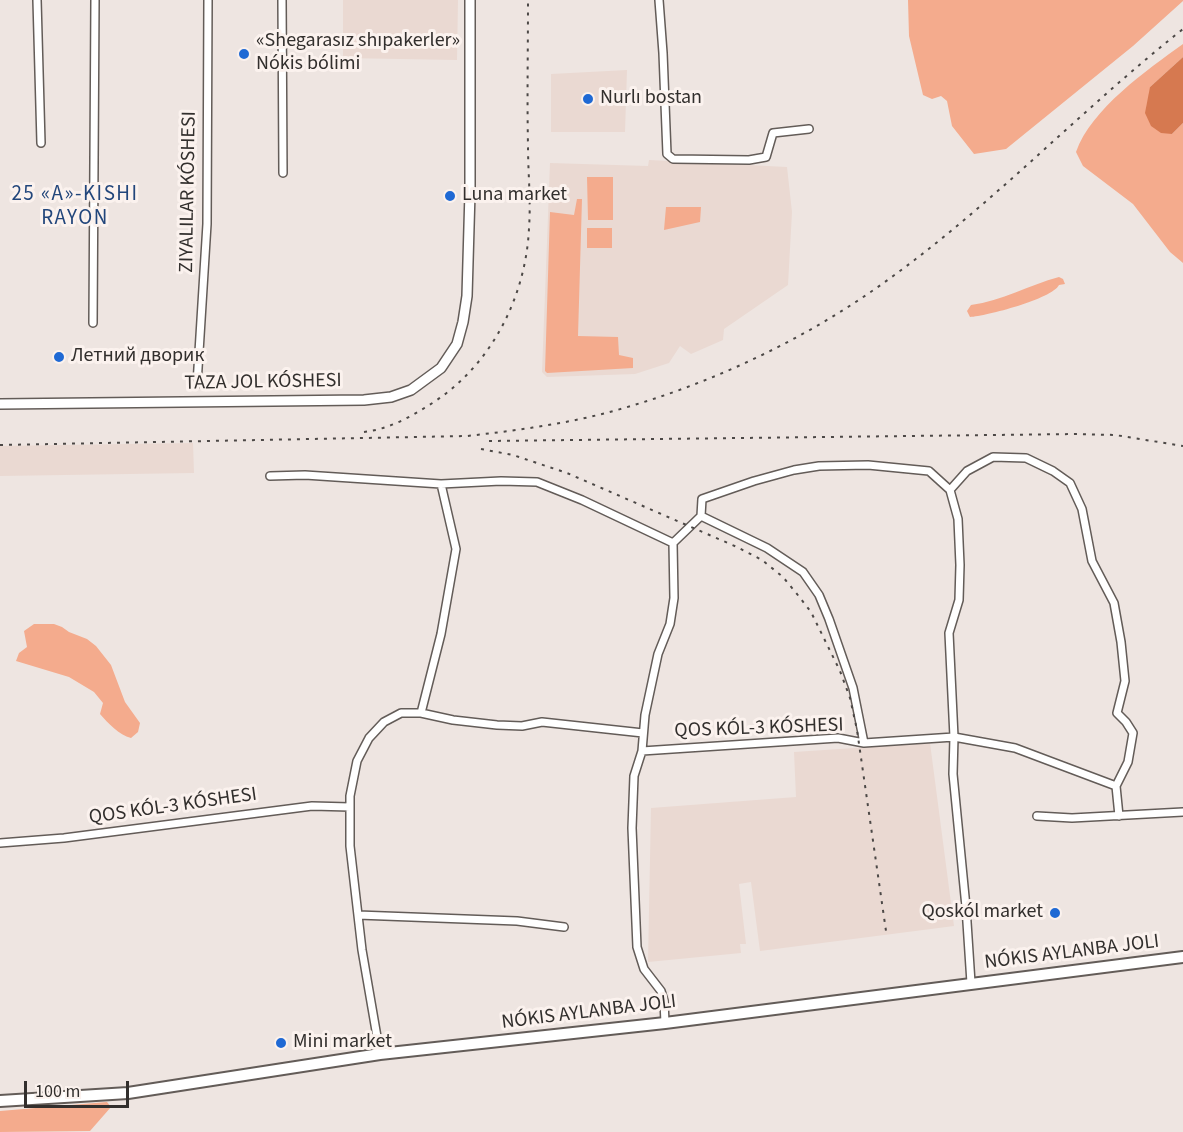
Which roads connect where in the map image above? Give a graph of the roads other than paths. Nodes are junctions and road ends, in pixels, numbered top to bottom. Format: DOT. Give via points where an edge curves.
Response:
graph roads {
  1 [pos="37,0"];
  2 [pos="95,0"];
  3 [pos="208,0"];
  4 [pos="282,0"];
  5 [pos="470,0"];
  6 [pos="659,0"];
  7 [pos="809,129"];
  8 [pos="41,143"];
  9 [pos="283,173"];
  10 [pos="93,323"];
  11 [pos="197,384"];
  12 [pos="0,404"];
  13 [pos="270,476"];
  14 [pos="441,484"];
  15 [pos="950,490"];
  16 [pos="701,516"];
  17 [pos="673,543"];
  18 [pos="421,713"];
  19 [pos="643,733"];
  20 [pos="954,737"];
  21 [pos="864,743"];
  22 [pos="642,751"];
  23 [pos="1116,786"];
  24 [pos="350,807"];
  25 [pos="1183,812"];
  26 [pos="1037,816"];
  27 [pos="1119,816"];
  28 [pos="0,843"];
  29 [pos="358,915"];
  30 [pos="564,927"];
  31 [pos="1183,957"];
  32 [pos="971,983"];
  33 [pos="665,1023"];
  34 [pos="380,1054"];
  35 [pos="0,1101"];
  1 -- 8 [label="street"];
  2 -- 10 [label="street"];
  3 -- 11 [label="street" via="207,224"];
  4 -- 9 [label="street"];
  5 -- 12 [label="main road, TAZA JOL KÓSHESI" via="467,296 457,344 441,368 411,390 364,400"];
  6 -- 7 [label="street" via="667,154 673,159 750,160 766,157 773,133"];
  13 -- 14 [label="street"];
  14 -- 17 [label="street" via="537,482"];
  14 -- 18 [label="street" via="456,549 441,634"];
  15 -- 16 [label="street" via="929,471 868,465 819,466 702,499"];
  15 -- 20 [label="street" via="958,519 960,565 958,600 949,633"];
  15 -- 23 [label="street" via="967,471 993,457 1026,458 1070,483 1082,509 1092,561 1114,603 1121,642 1125,681 1117,713 1133,733 1128,762"];
  16 -- 17 [label="street"];
  16 -- 21 [label="street, QOS KÓL-3 KÓSHESI" via="767,548 803,572 819,595 854,688"];
  17 -- 19 [label="street" via="672,615 658,654"];
  18 -- 19 [label="street" via="497,725 542,722"];
  18 -- 24 [label="street" via="401,713 384,722 369,738 357,761"];
  19 -- 22 [label="street"];
  20 -- 21 [label="street"];
  20 -- 23 [label="street" via="1015,748"];
  20 -- 32 [label="street" via="953,774"];
  21 -- 22 [label="street, QOS KÓL-3 KÓSHESI" via="838,738"];
  22 -- 33 [label="street" via="634,776 632,828 637,947 644,969 661,992"];
  23 -- 27 [label="street"];
  24 -- 28 [label="street, QOS KÓL-3 KÓSHESI" via="312,806"];
  24 -- 29 [label="street"];
  25 -- 27 [label="street"];
  26 -- 27 [label="street"];
  29 -- 30 [label="street" via="517,921"];
  29 -- 34 [label="street"];
  31 -- 32 [label="main road"];
  32 -- 33 [label="main road"];
  33 -- 34 [label="main road"];
  34 -- 35 [label="main road" via="128,1093"];
}
